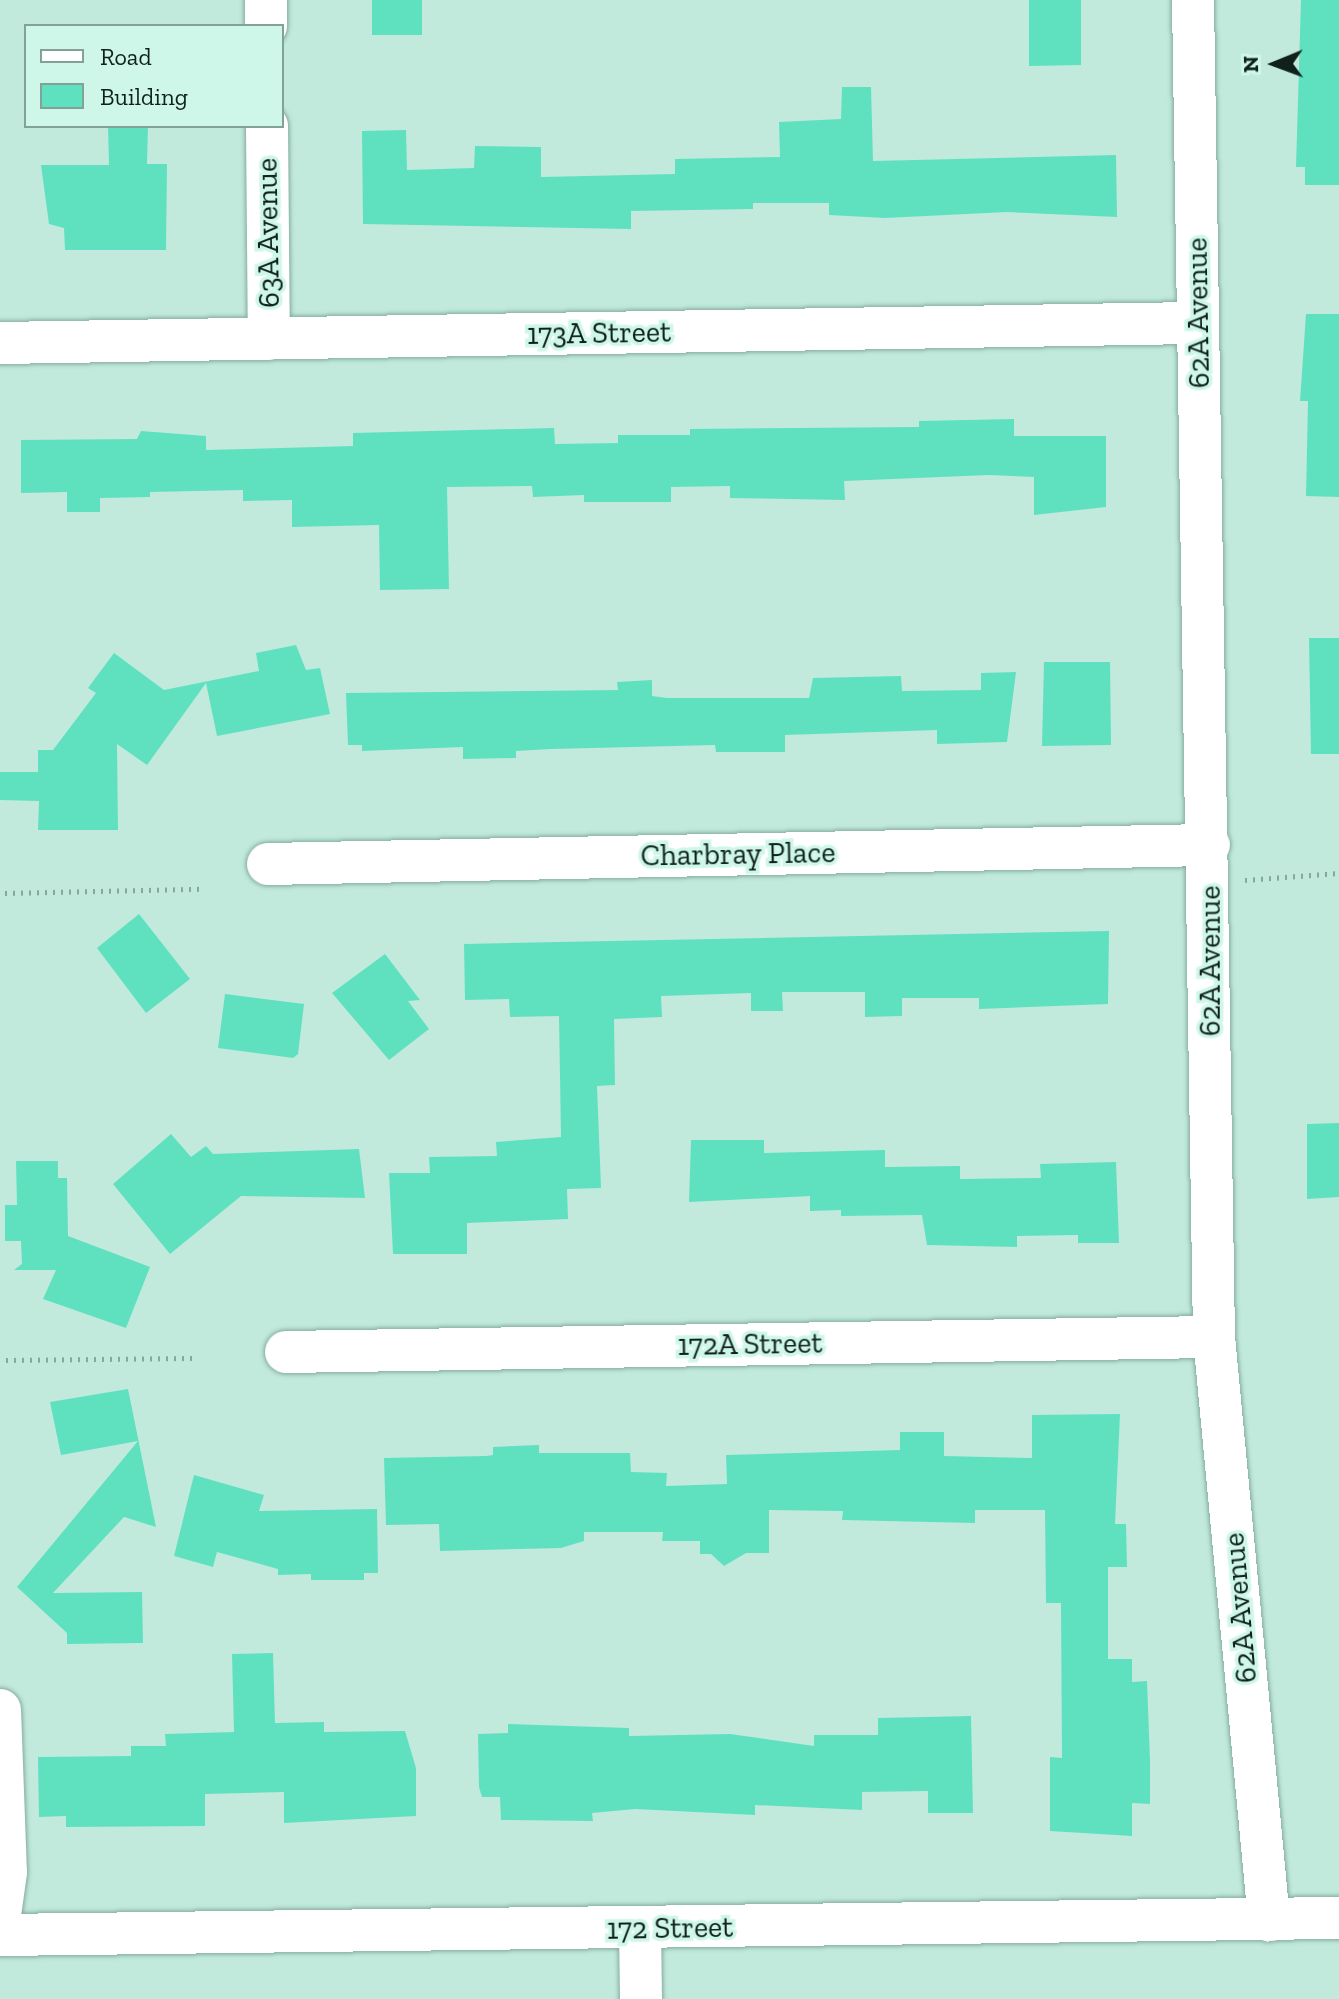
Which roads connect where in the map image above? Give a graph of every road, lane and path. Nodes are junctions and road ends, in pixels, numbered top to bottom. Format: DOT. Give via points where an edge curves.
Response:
graph roads {
  1 [pos="266,0"];
  2 [pos="1193,0"];
  3 [pos="266,24"];
  4 [pos="267,128"];
  5 [pos="1198,323"];
  6 [pos="269,339"];
  7 [pos="0,343"];
  8 [pos="1209,845"];
  9 [pos="268,864"];
  10 [pos="1339,873"];
  11 [pos="1244,880"];
  12 [pos="202,889"];
  13 [pos="5,893"];
  14 [pos="1214,1337"];
  15 [pos="286,1352"];
  16 [pos="192,1358"];
  17 [pos="6,1360"];
  18 [pos="0,1710"];
  19 [pos="0,1915"];
  20 [pos="1339,1918"];
  21 [pos="1269,1920"];
  22 [pos="640,1928"];
  23 [pos="0,1935"];
  24 [pos="641,1999"];
  1 -- 3 [label="street"];
  2 -- 5 [label="street, 62A Avenue"];
  4 -- 6 [label="street, 63A Avenue"];
  5 -- 6 [label="street, 173A Street"];
  5 -- 8 [label="street, 62A Avenue"];
  6 -- 7 [label="street, 173A Street"];
  8 -- 9 [label="street, Charbray Place"];
  8 -- 14 [label="street, 62A Avenue"];
  10 -- 11 [label="path"];
  12 -- 13 [label="path"];
  14 -- 15 [label="street, 172A Street"];
  14 -- 21 [label="street, 62A Avenue"];
  16 -- 17 [label="path"];
  18 -- 19 [label="street" via="6,1872"];
  20 -- 21 [label="street, 172 Street"];
  21 -- 22 [label="street, 172 Street"];
  22 -- 23 [label="street, 172 Street"];
  22 -- 24 [label="street"];
}
